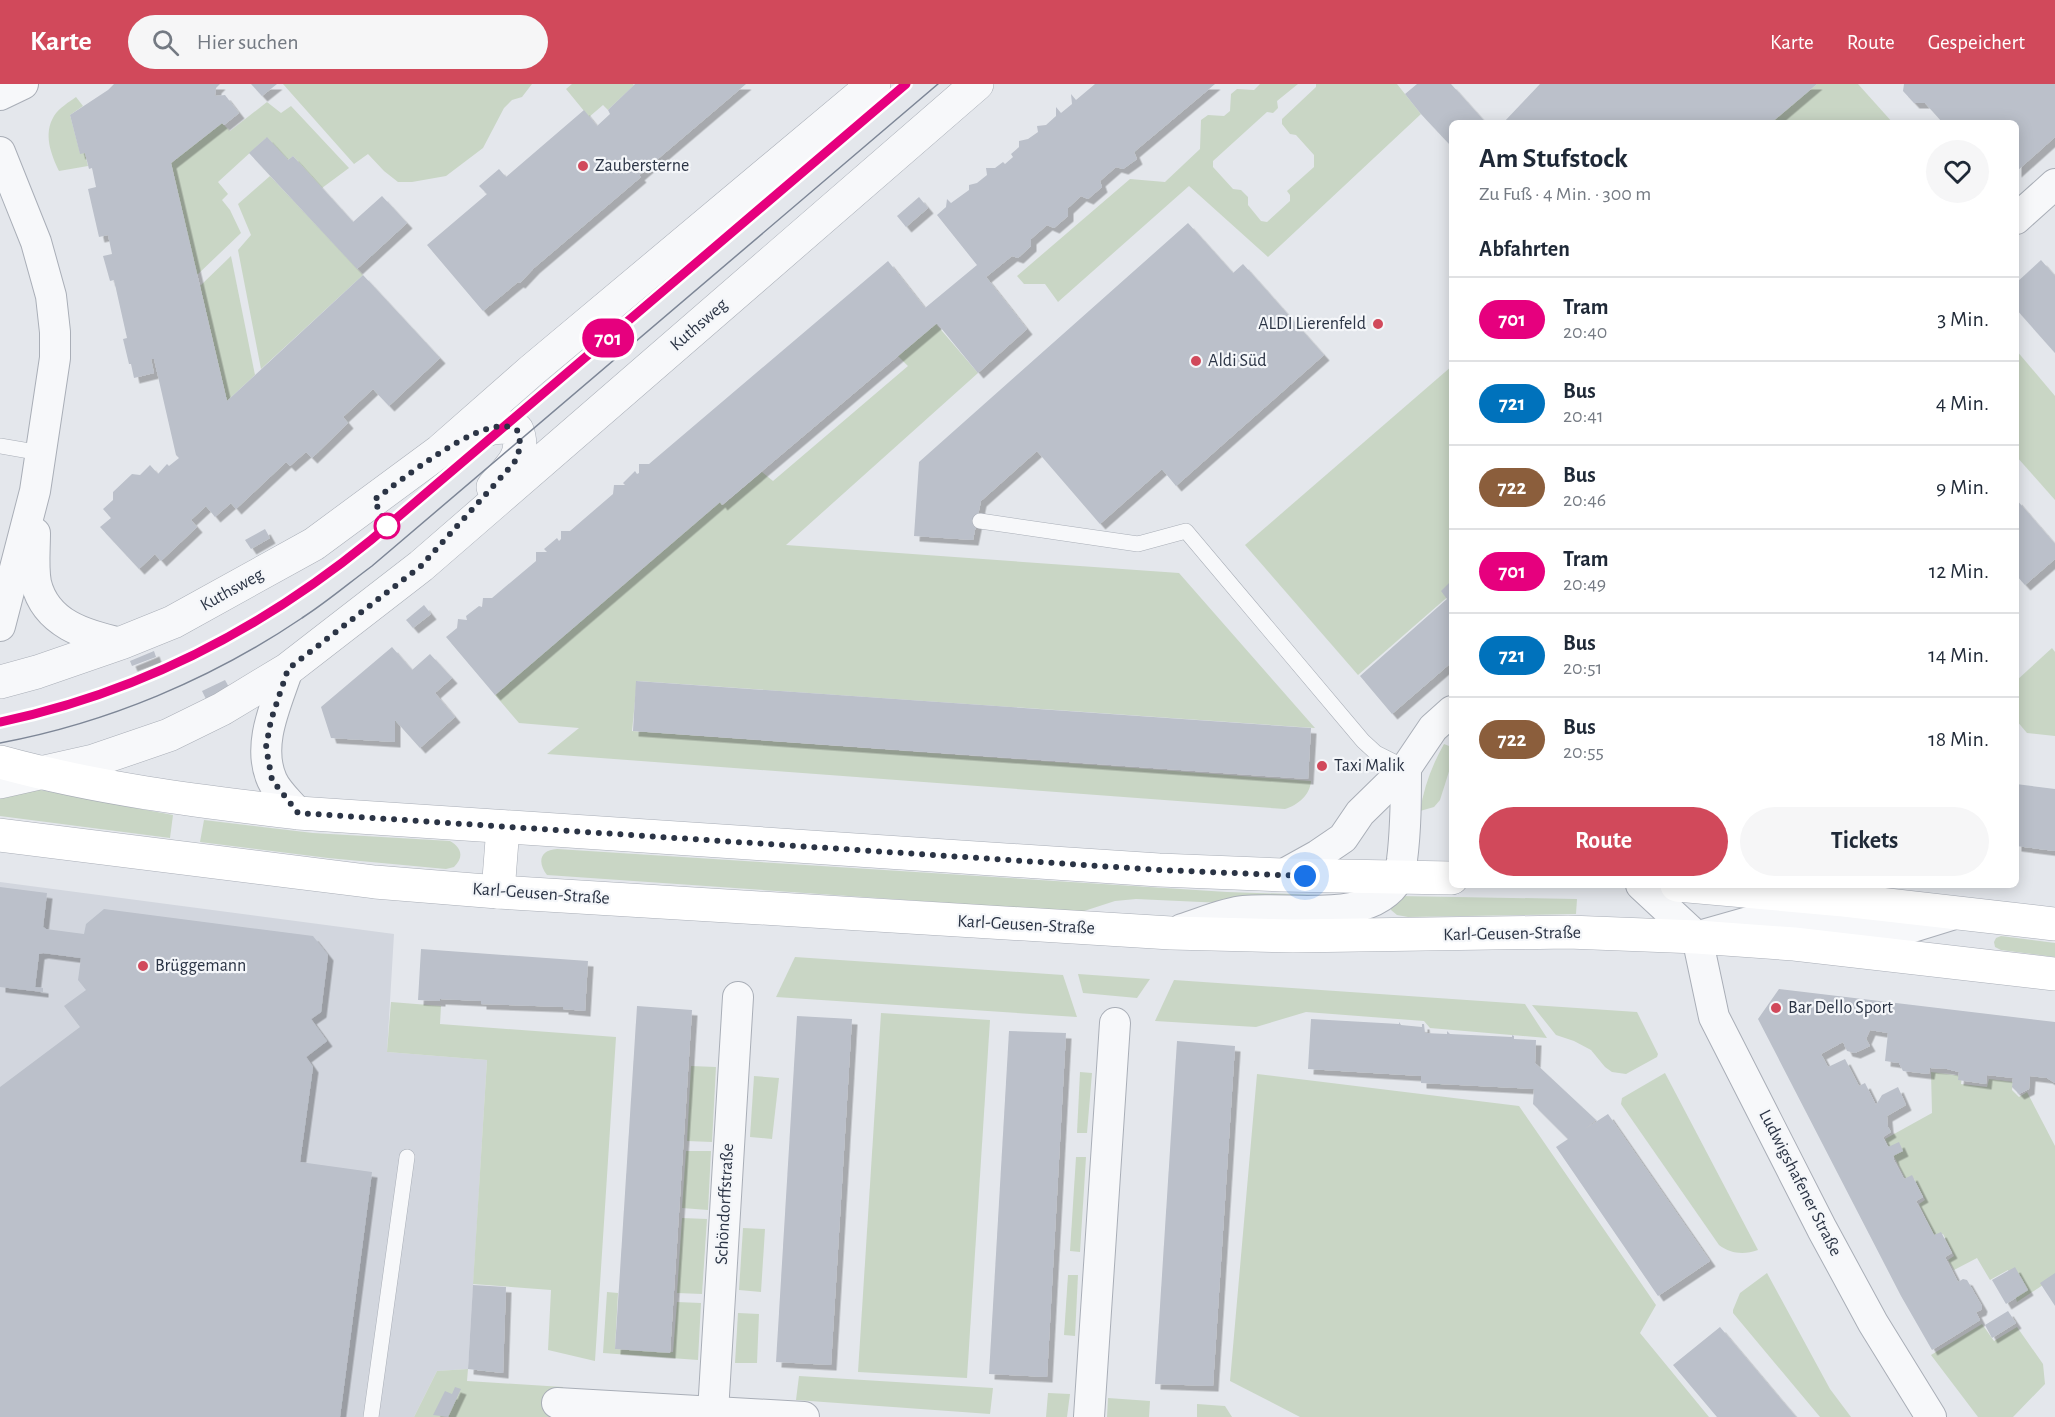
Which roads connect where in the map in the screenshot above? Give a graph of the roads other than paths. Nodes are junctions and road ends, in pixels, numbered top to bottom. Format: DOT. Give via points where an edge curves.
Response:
graph roads {
  1 [pos="23,84"];
  2 [pos="874,84"];
  3 [pos="977,84"];
  4 [pos="0,95"];
  5 [pos="0,153"];
  6 [pos="2055,184"];
  7 [pos="2019,216"];
  8 [pos="0,446"];
  9 [pos="440,451"];
  10 [pos="41,453"];
  11 [pos="35,491"];
  12 [pos="980,521"];
  13 [pos="421,566"];
  14 [pos="0,626"];
  15 [pos="121,643"];
  16 [pos="288,669"];
  17 [pos="0,682"];
  18 [pos="1449,714"];
  19 [pos="0,762"];
  20 [pos="1406,768"];
  21 [pos="39,773"];
  22 [pos="0,782"];
  23 [pos="298,813"];
  24 [pos="503,827"];
  25 [pos="0,835"];
  26 [pos="1282,875"];
  27 [pos="1400,877"];
  28 [pos="1449,878"];
  29 [pos="1644,888"];
  30 [pos="1713,888"];
  31 [pos="498,892"];
  32 [pos="1958,913"];
  33 [pos="2055,924"];
  34 [pos="1171,933"];
  35 [pos="1697,937"];
  36 [pos="2055,974"];
  37 [pos="738,996"];
  38 [pos="1115,1023"];
  39 [pos="407,1157"];
  40 [pos="557,1403"];
  41 [pos="713,1412"];
  42 [pos="371,1417"];
  43 [pos="804,1417"];
  44 [pos="1089,1417"];
  45 [pos="1931,1417"];
  1 -- 4 [label="street"];
  2 -- 9 [label="street, Kuthsweg"];
  3 -- 13 [label="street, Kuthsweg"];
  5 -- 10 [label="street" via="36,242 51,296 55,358"];
  6 -- 7 [label="street"];
  8 -- 10 [label="lane"];
  9 -- 13 [label="street, Kuthsweg" via="505,425 517,430 520,440 514,463"];
  9 -- 15 [label="street, Kuthsweg" via="314,544 173,622"];
  10 -- 11 [label="street"];
  11 -- 14 [label="street"];
  11 -- 15 [label="street" via="35,569 46,608 74,629"];
  12 -- 20 [label="lane" via="1138,544 1186,531 1363,741 1376,753"];
  13 -- 16 [label="street, Kuthsweg"];
  15 -- 17 [label="street, Kuthsweg"];
  16 -- 21 [label="street, Kuthsweg" via="169,735 93,761"];
  16 -- 23 [label="street" via="266,747 272,780"];
  18 -- 20 [label="street" via="1433,728"];
  19 -- 21 [label="main road"];
  20 -- 26 [label="street" via="1360,813 1343,838"];
  20 -- 27 [label="street" via="1407,811"];
  21 -- 22 [label="street"];
  21 -- 23 [label="main road" via="190,801"];
  23 -- 24 [label="main road"];
  24 -- 26 [label="main road"];
  24 -- 31 [label="main road"];
  25 -- 31 [label="main road, Karl-Geusen-Straße" via="375,882"];
  26 -- 27 [label="main road"];
  27 -- 28 [label="main road"];
  27 -- 34 [label="street" via="1374,902 1360,907 1242,911"];
  29 -- 35 [label="street"];
  30 -- 32 [label="main road"];
  31 -- 34 [label="main road, Karl-Geusen-Straße"];
  32 -- 33 [label="main road"];
  32 -- 35 [label="street" via="1903,930 1770,916"];
  34 -- 35 [label="main road, Karl-Geusen-Straße" via="1304,936 1568,932"];
  35 -- 36 [label="main road, Karl-Geusen-Straße" via="1794,944"];
  35 -- 45 [label="street, Ludwigshafener Straße" via="1714,1017 1822,1229"];
  37 -- 41 [label="street, Schöndorffstraße"];
  38 -- 44 [label="street"];
  39 -- 42 [label="lane"];
  40 -- 41 [label="street"];
  41 -- 43 [label="street"];
}
